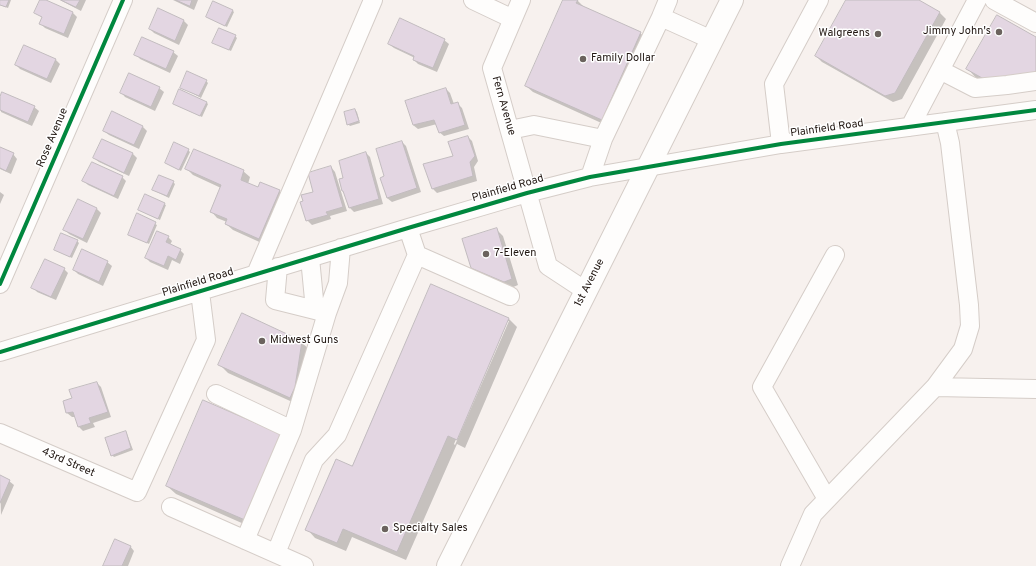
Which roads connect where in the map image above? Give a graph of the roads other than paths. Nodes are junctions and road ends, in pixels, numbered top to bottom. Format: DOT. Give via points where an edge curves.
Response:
graph roads {
  1 [pos="123,0"];
  2 [pos="373,0"];
  3 [pos="473,0"];
  4 [pos="521,0"];
  5 [pos="732,0"];
  6 [pos="819,0"];
  7 [pos="977,0"];
  8 [pos="994,0"];
  9 [pos="665,4"];
  10 [pos="513,19"];
  11 [pos="1036,23"];
  12 [pos="712,40"];
  13 [pos="940,70"];
  14 [pos="1036,81"];
  15 [pos="1036,110"];
  16 [pos="945,122"];
  17 [pos="910,127"];
  18 [pos="510,130"];
  19 [pos="603,139"];
  20 [pos="781,144"];
  21 [pos="649,166"];
  22 [pos="590,177"];
  23 [pos="527,193"];
  24 [pos="408,228"];
  25 [pos="341,248"];
  26 [pos="417,255"];
  27 [pos="835,255"];
  28 [pos="310,258"];
  29 [pos="278,268"];
  30 [pos="256,274"];
  31 [pos="0,284"];
  32 [pos="586,291"];
  33 [pos="200,292"];
  34 [pos="510,296"];
  35 [pos="321,311"];
  36 [pos="0,352"];
  37 [pos="935,387"];
  38 [pos="1036,389"];
  39 [pos="216,394"];
  40 [pos="292,430"];
  41 [pos="0,433"];
  42 [pos="827,499"];
  43 [pos="171,507"];
  44 [pos="245,540"];
  45 [pos="276,554"];
  46 [pos="304,566"];
  47 [pos="448,566"];
  48 [pos="790,566"];
  1 -- 31 [label="street, Rose Avenue"];
  2 -- 30 [label="street"];
  3 -- 10 [label="street"];
  4 -- 10 [label="street, Fern Avenue"];
  5 -- 12 [label="main road, 1st Avenue"];
  6 -- 20 [label="street" via="774,84"];
  7 -- 13 [label="street"];
  8 -- 11 [label="street"];
  9 -- 12 [label="street"];
  9 -- 19 [label="street"];
  10 -- 18 [label="street, Fern Avenue" via="492,68"];
  12 -- 21 [label="main road, 1st Avenue"];
  13 -- 14 [label="street" via="975,88"];
  13 -- 17 [label="street"];
  15 -- 16 [label="street, Plainfield Road"];
  16 -- 17 [label="street, Plainfield Road"];
  16 -- 37 [label="street" via="950,143 970,326 963,349"];
  17 -- 20 [label="street, Plainfield Road"];
  18 -- 19 [label="street" via="534,125"];
  18 -- 23 [label="street, Fern Avenue"];
  19 -- 22 [label="street"];
  20 -- 21 [label="street, Plainfield Road"];
  21 -- 22 [label="street, Plainfield Road"];
  21 -- 32 [label="main road, 1st Avenue"];
  22 -- 23 [label="street, Plainfield Road"];
  23 -- 24 [label="street, Plainfield Road"];
  23 -- 32 [label="street, Fern Avenue" via="548,266"];
  24 -- 25 [label="street, Plainfield Road"];
  24 -- 26 [label="street"];
  25 -- 28 [label="street, Plainfield Road"];
  25 -- 35 [label="street" via="338,284"];
  26 -- 34 [label="street"];
  26 -- 45 [label="street" via="337,435 314,460"];
  27 -- 42 [label="street" via="762,387"];
  28 -- 29 [label="street, Plainfield Road"];
  28 -- 35 [label="street"];
  29 -- 30 [label="street, Plainfield Road"];
  29 -- 35 [label="street" via="275,300"];
  30 -- 33 [label="street, Plainfield Road"];
  32 -- 47 [label="main road, 1st Avenue"];
  33 -- 36 [label="street, Plainfield Road"];
  33 -- 41 [label="street, 43rd Street" via="206,340 137,492"];
  35 -- 40 [label="street"];
  37 -- 38 [label="street"];
  37 -- 42 [label="street"];
  39 -- 40 [label="street"];
  40 -- 44 [label="street"];
  42 -- 48 [label="street" via="813,514"];
  43 -- 44 [label="street"];
  44 -- 45 [label="street"];
  45 -- 46 [label="street"];
}
